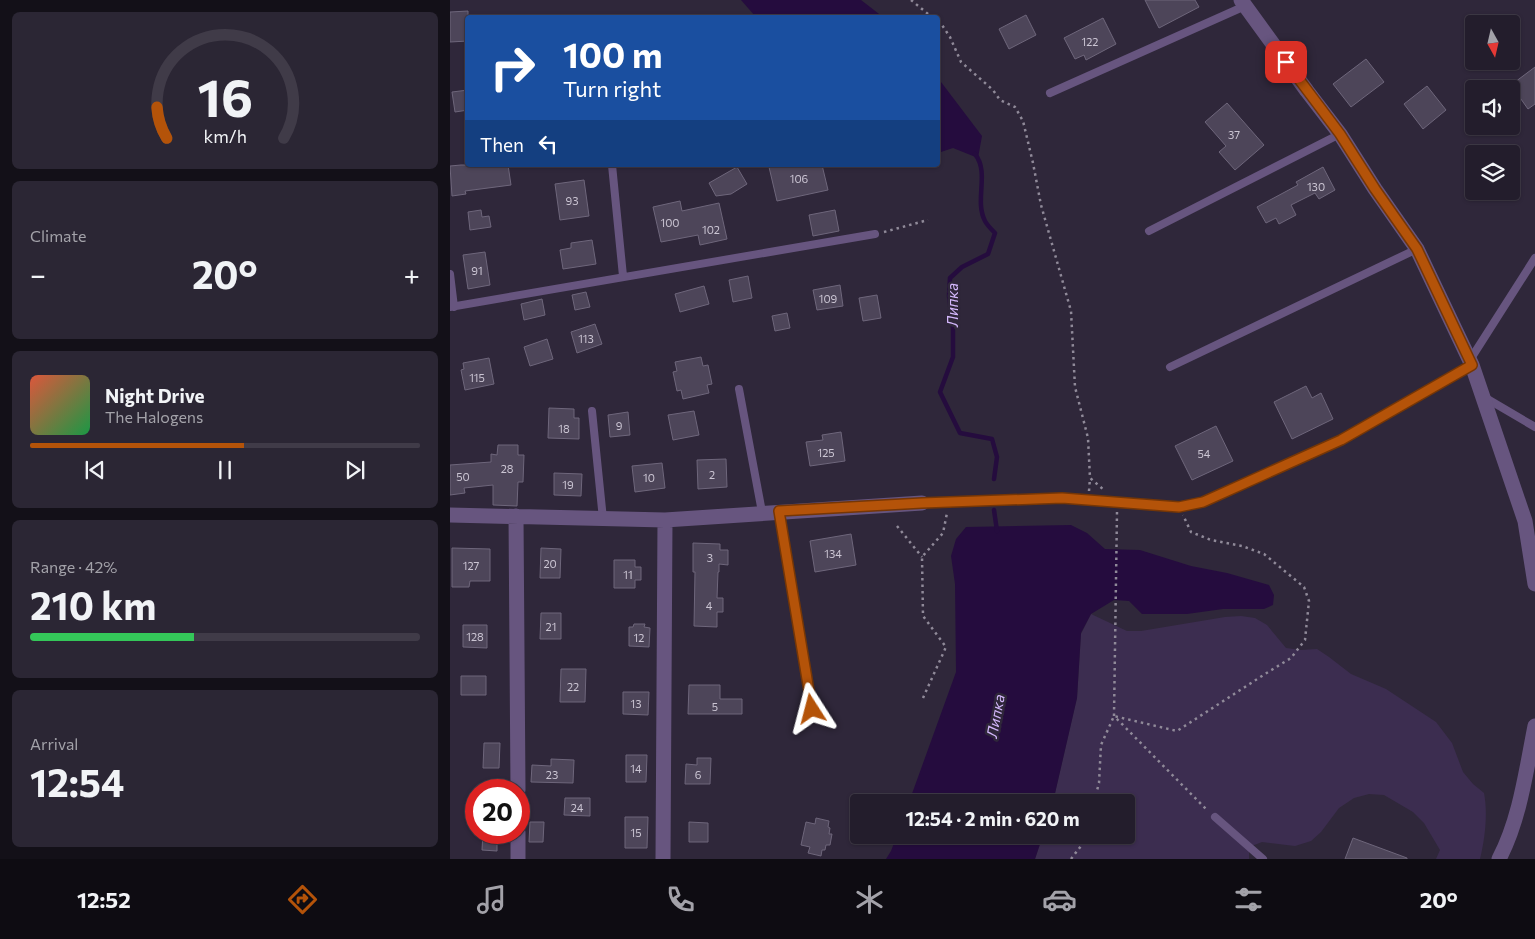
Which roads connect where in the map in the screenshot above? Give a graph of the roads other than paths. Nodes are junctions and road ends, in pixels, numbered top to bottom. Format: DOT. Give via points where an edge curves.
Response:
graph roads {
  1 [pos="1243,3"];
  2 [pos="1050,93"];
  3 [pos="1340,134"];
  4 [pos="612,167"];
  5 [pos="1149,230"];
  6 [pos="875,234"];
  7 [pos="1417,249"];
  8 [pos="1535,258"];
  9 [pos="450,274"];
  10 [pos="623,276"];
  11 [pos="452,307"];
  12 [pos="1471,363"];
  13 [pos="1170,367"];
  14 [pos="738,389"];
  15 [pos="1482,396"];
  16 [pos="592,410"];
  17 [pos="1535,427"];
  18 [pos="922,503"];
  19 [pos="779,511"];
  20 [pos="762,512"];
  21 [pos="450,515"];
  22 [pos="516,516"];
  23 [pos="603,519"];
  24 [pos="665,520"];
  25 [pos="1535,584"];
  26 [pos="812,709"];
  27 [pos="1535,726"];
  28 [pos="518,779"];
  29 [pos="1215,817"];
  30 [pos="518,844"];
  31 [pos="518,859"];
  32 [pos="663,859"];
  33 [pos="1263,859"];
  34 [pos="1499,859"];
  1 -- 2 [label="lane"];
  1 -- 3 [label="street"];
  3 -- 5 [label="lane"];
  3 -- 7 [label="street"];
  4 -- 10 [label="lane"];
  6 -- 10 [label="lane"];
  7 -- 12 [label="street"];
  7 -- 13 [label="lane"];
  8 -- 12 [label="lane"];
  9 -- 11 [label="lane"];
  10 -- 11 [label="lane"];
  12 -- 15 [label="street"];
  12 -- 18 [label="lane" via="1341,440 1203,502 1179,507 1062,498"];
  14 -- 20 [label="lane"];
  15 -- 17 [label="lane"];
  15 -- 25 [label="street" via="1525,521"];
  16 -- 23 [label="lane"];
  18 -- 19 [label="street"];
  19 -- 20 [label="street"];
  19 -- 26 [label="lane"];
  20 -- 24 [label="street"];
  21 -- 22 [label="street"];
  22 -- 23 [label="street"];
  22 -- 28 [label="street"];
  23 -- 24 [label="street"];
  24 -- 32 [label="street"];
  27 -- 34 [label="street" via="1509,840"];
  29 -- 33 [label="lane"];
  30 -- 31 [label="street"];
}
